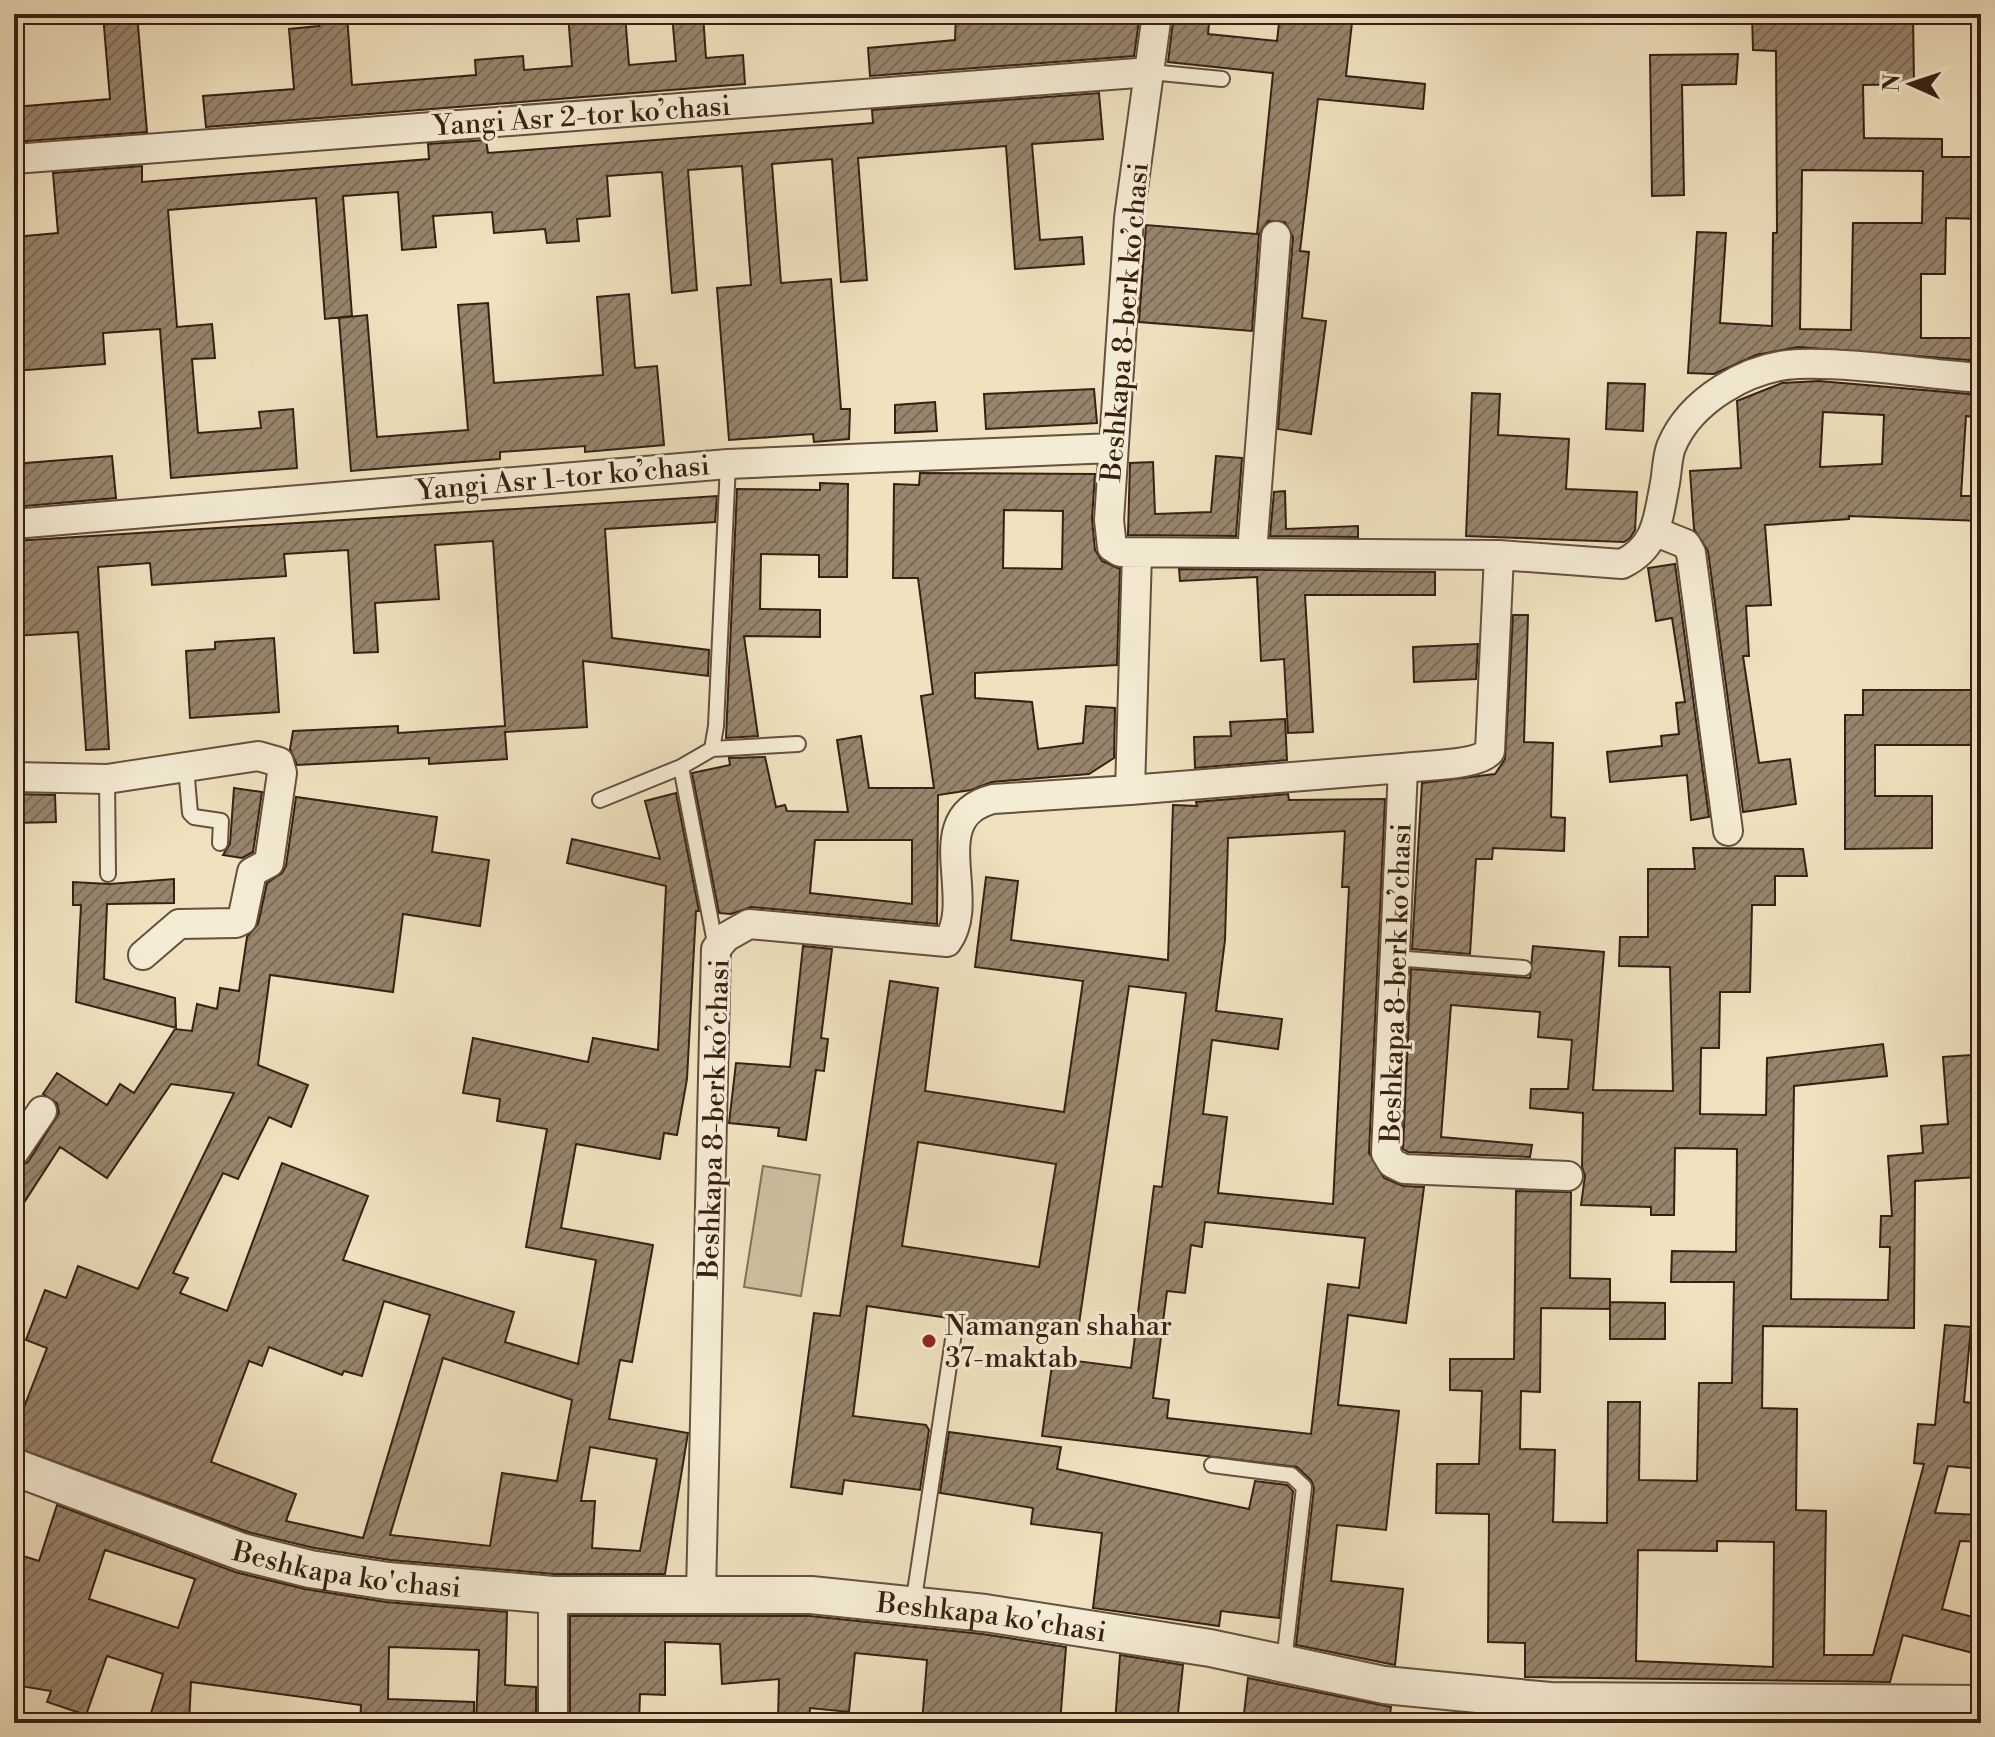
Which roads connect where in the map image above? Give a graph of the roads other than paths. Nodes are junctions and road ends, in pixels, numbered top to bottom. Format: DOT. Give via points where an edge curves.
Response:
graph roads {
  1 [pos="1157,14"];
  2 [pos="1150,72"];
  3 [pos="1222,79"];
  4 [pos="14,159"];
  5 [pos="1276,236"];
  6 [pos="1981,378"];
  7 [pos="1113,448"];
  8 [pos="728,464"];
  9 [pos="14,524"];
  10 [pos="1656,532"];
  11 [pos="1137,553"];
  12 [pos="1252,553"];
  13 [pos="1499,555"];
  14 [pos="798,744"];
  15 [pos="712,749"];
  16 [pos="186,767"];
  17 [pos="681,767"];
  18 [pos="1403,768"];
  19 [pos="14,777"];
  20 [pos="107,779"];
  21 [pos="1130,790"];
  22 [pos="600,800"];
  23 [pos="1728,831"];
  24 [pos="220,843"];
  25 [pos="108,874"];
  26 [pos="716,949"];
  27 [pos="143,955"];
  28 [pos="1394,958"];
  29 [pos="1524,968"];
  30 [pos="42,1111"];
  31 [pos="14,1152"];
  32 [pos="1568,1176"];
  33 [pos="955,1326"];
  34 [pos="1212,1465"];
  35 [pos="14,1467"];
  36 [pos="701,1593"];
  37 [pos="553,1595"];
  38 [pos="913,1605"];
  39 [pos="1283,1666"];
  40 [pos="1981,1704"];
  41 [pos="1552,1712"];
  42 [pos="553,1723"];
  1 -- 2 [label="street, Beshkapa 8-berk koʼchasi"];
  2 -- 3 [label="lane"];
  2 -- 4 [label="street, Yangi Asr 2-tor koʼchasi"];
  2 -- 7 [label="street, Beshkapa 8-berk koʼchasi" via="1129,218"];
  5 -- 12 [label="street"];
  6 -- 10 [label="street" via="1798,364 1733,382 1705,402 1671,447"];
  7 -- 8 [label="street, Yangi Asr 1-tor koʼchasi"];
  7 -- 11 [label="street, Beshkapa 8-berk koʼchasi" via="1109,537 1120,552"];
  8 -- 9 [label="street, Yangi Asr 1-tor koʼchasi"];
  8 -- 15 [label="lane"];
  10 -- 13 [label="street" via="1638,556 1622,564"];
  10 -- 23 [label="street" via="1686,544 1691,553"];
  11 -- 12 [label="street"];
  11 -- 21 [label="street"];
  12 -- 13 [label="street"];
  13 -- 18 [label="street, Beshkapa 8-berk koʼchasi" via="1490,751 1472,761"];
  14 -- 15 [label="lane"];
  15 -- 17 [label="lane"];
  16 -- 20 [label="street"];
  16 -- 24 [label="lane" via="190,813 221,821"];
  16 -- 27 [label="street" via="258,756 279,762 282,773 269,863 252,872 242,920 179,924"];
  17 -- 22 [label="lane"];
  17 -- 26 [label="lane"];
  18 -- 21 [label="street, Beshkapa 8-berk koʼchasi"];
  18 -- 28 [label="street, Beshkapa 8-berk koʼchasi"];
  19 -- 20 [label="street"];
  20 -- 25 [label="lane"];
  21 -- 26 [label="street, Beshkapa 8-berk koʼchasi" via="973,804 959,821 955,924 947,942 749,924"];
  26 -- 36 [label="street, Beshkapa 8-berk koʼchasi"];
  28 -- 29 [label="lane"];
  28 -- 32 [label="street, Beshkapa 8-berk koʼchasi" via="1386,1133 1392,1163 1404,1169"];
  30 -- 31 [label="street"];
  33 -- 38 [label="lane"];
  34 -- 39 [label="lane" via="1291,1475 1304,1487"];
  35 -- 37 [label="street, Beshkapa ko'chasi" via="242,1552 310,1569"];
  36 -- 37 [label="street, Beshkapa ko'chasi"];
  36 -- 38 [label="street, Beshkapa ko'chasi" via="811,1595"];
  37 -- 42 [label="street"];
  38 -- 39 [label="street, Beshkapa ko'chasi" via="1142,1635"];
  39 -- 41 [label="street, Beshkapa ko'chasi"];
  40 -- 41 [label="street, Beshkapa ko'chasi"];
}
